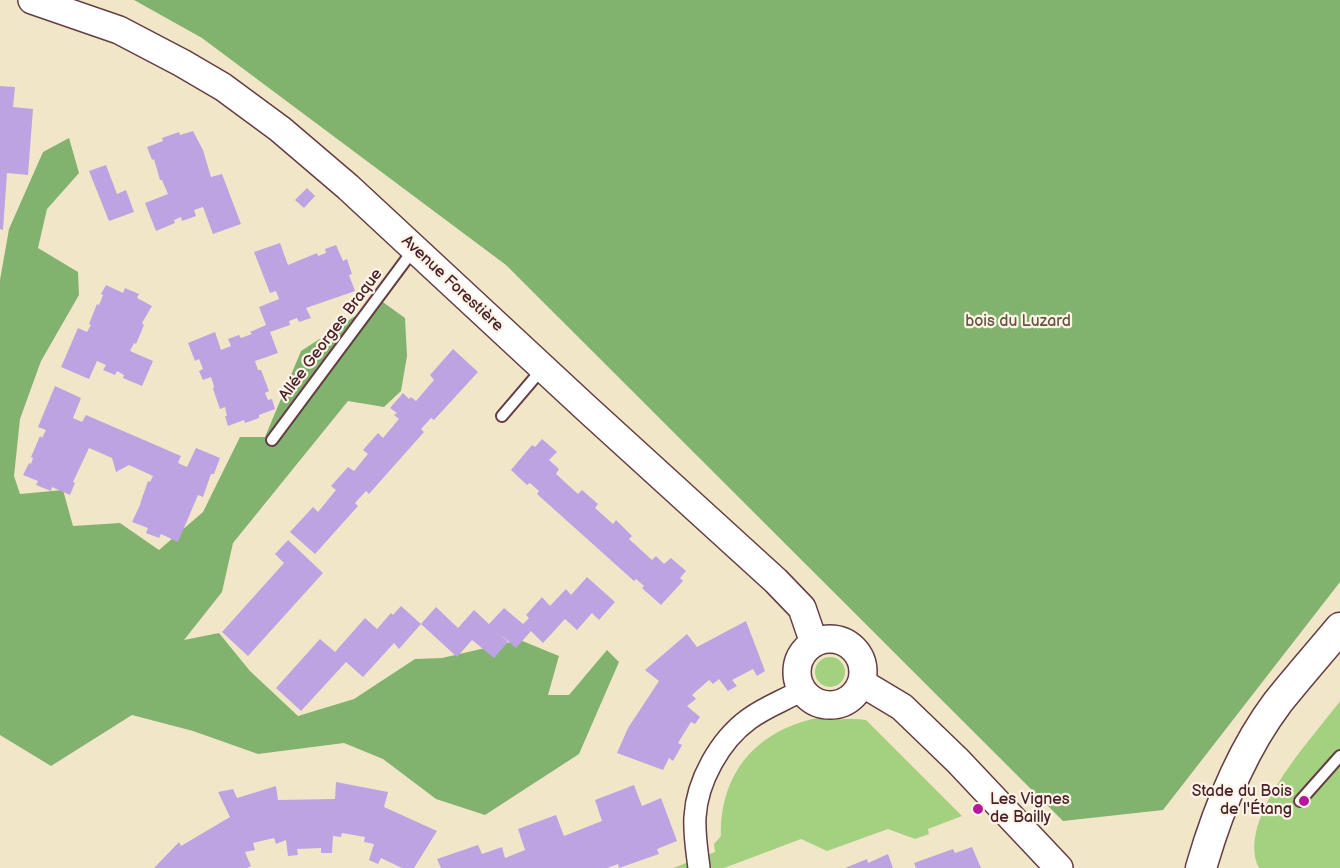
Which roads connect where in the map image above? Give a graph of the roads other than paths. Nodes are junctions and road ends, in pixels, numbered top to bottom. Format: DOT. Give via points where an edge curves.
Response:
graph roads {
  1 [pos="32,0"];
  2 [pos="414,249"];
  3 [pos="543,368"];
  4 [pos="502,416"];
  5 [pos="272,440"];
  6 [pos="1340,628"];
  7 [pos="814,643"];
  8 [pos="862,683"];
  9 [pos="802,690"];
  10 [pos="1340,756"];
  11 [pos="1300,801"];
  12 [pos="699,868"];
  13 [pos="1059,868"];
  14 [pos="1201,868"];
  1 -- 2 [label="street, Avenue Forestière" via="119,30 223,87 280,129"];
  2 -- 3 [label="street, Avenue Forestière"];
  2 -- 5 [label="lane, Allée Georges Braque"];
  3 -- 4 [label="lane"];
  3 -- 7 [label="street, Avenue Forestière" via="776,581 802,608"];
  6 -- 14 [label="main road" via="1277,704 1240,763 1216,818"];
  7 -- 8 [label="street" via="837,639 847,643 862,661"];
  7 -- 9 [label="street" via="797,669"];
  8 -- 9 [label="street" via="850,699 829,706 819,704"];
  8 -- 13 [label="street" via="902,707"];
  9 -- 12 [label="street" via="750,718 734,733 712,765 695,816"];
  10 -- 11 [label="lane"];
}
